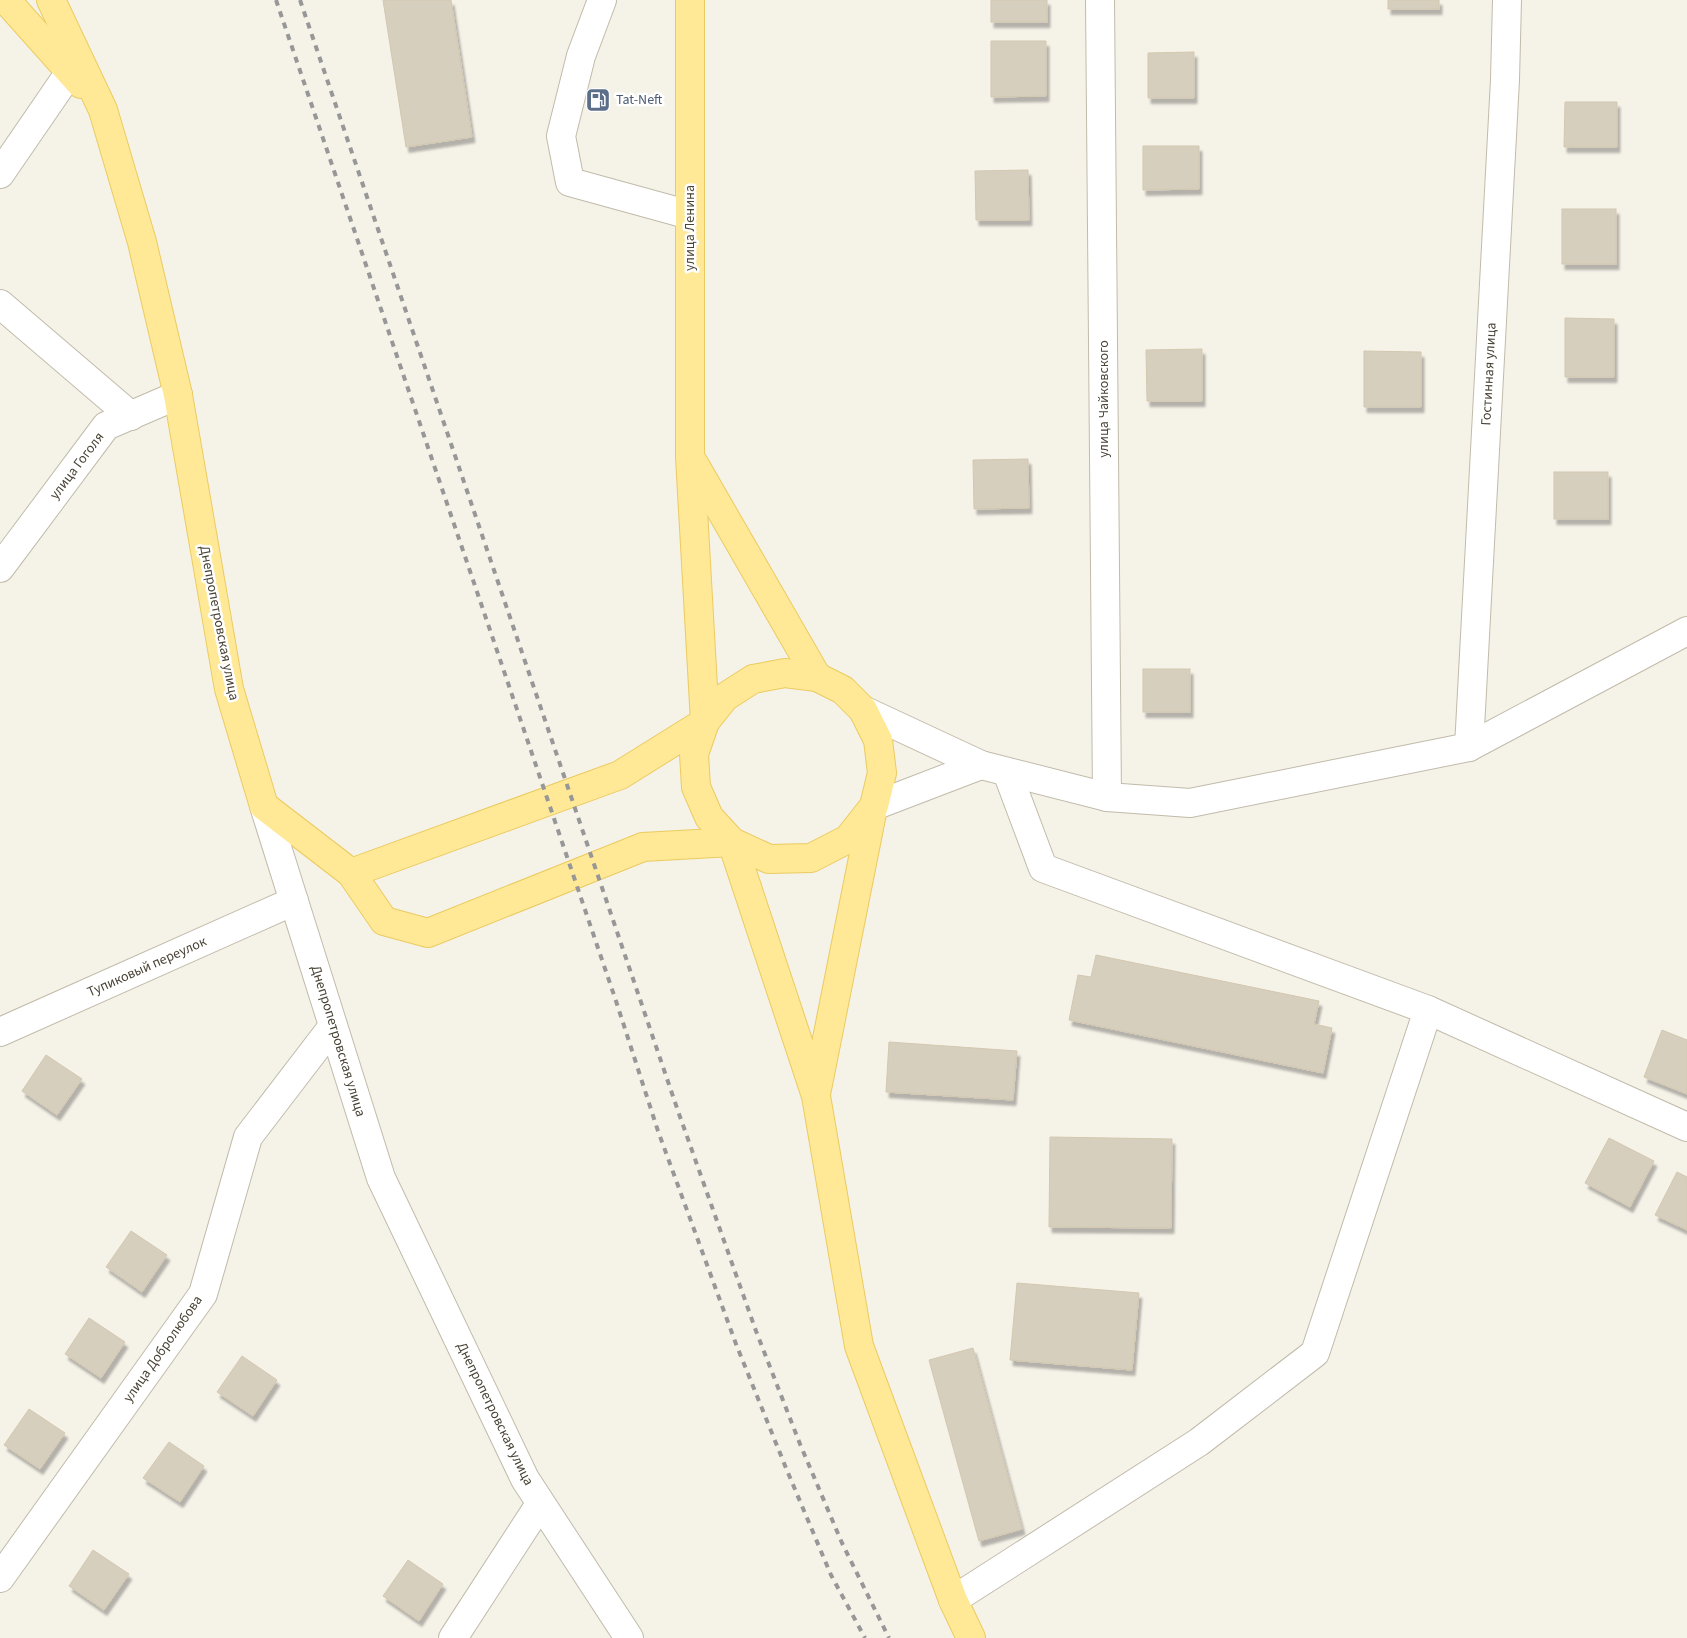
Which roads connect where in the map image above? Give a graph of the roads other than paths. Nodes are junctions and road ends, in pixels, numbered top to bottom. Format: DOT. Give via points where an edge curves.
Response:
graph roads {
  1 [pos="6,0"];
  2 [pos="51,0"];
  3 [pos="602,0"];
  4 [pos="690,0"];
  5 [pos="1100,0"];
  6 [pos="1507,0"];
  7 [pos="70,72"];
  8 [pos="103,110"];
  9 [pos="0,174"];
  10 [pos="690,215"];
  11 [pos="0,304"];
  12 [pos="178,395"];
  13 [pos="130,416"];
  14 [pos="690,457"];
  15 [pos="0,568"];
  16 [pos="1687,631"];
  17 [pos="818,678"];
  18 [pos="863,710"];
  19 [pos="705,722"];
  20 [pos="1469,747"];
  21 [pos="981,764"];
  22 [pos="1007,772"];
  23 [pos="1107,797"];
  24 [pos="264,806"];
  25 [pos="874,806"];
  26 [pos="732,842"];
  27 [pos="351,873"];
  28 [pos="294,902"];
  29 [pos="1428,1010"];
  30 [pos="333,1026"];
  31 [pos="0,1032"];
  32 [pos="816,1096"];
  33 [pos="1687,1128"];
  34 [pos="540,1504"];
  35 [pos="0,1578"];
  36 [pos="953,1600"];
  37 [pos="453,1638"];
  38 [pos="629,1638"];
  39 [pos="970,1638"];
  1 -- 7 [label="main road"];
  2 -- 8 [label="main road, Днепропетровская улица"];
  3 -- 10 [label="street" via="581,56 561,136 570,182"];
  4 -- 10 [label="main road, улица Ленина"];
  5 -- 23 [label="street, улица Чайковского"];
  6 -- 20 [label="street, Гостинная улица"];
  7 -- 8 [label="main road"];
  7 -- 9 [label="street"];
  8 -- 12 [label="main road, Днепропетровская улица" via="142,242"];
  10 -- 14 [label="main road, улица Ленина"];
  11 -- 13 [label="street"];
  12 -- 13 [label="street, улица Гоголя"];
  12 -- 24 [label="main road, Днепропетровская улица" via="229,689"];
  13 -- 15 [label="street, улица Гоголя" via="106,426"];
  14 -- 17 [label="main road"];
  14 -- 19 [label="main road, улица Ленина"];
  16 -- 20 [label="street"];
  17 -- 18 [label="main road" via="843,690"];
  17 -- 19 [label="main road" via="785,673 753,679 725,696"];
  18 -- 21 [label="street"];
  18 -- 25 [label="main road" via="878,740 882,773"];
  19 -- 26 [label="main road" via="694,754 696,787 709,817"];
  19 -- 27 [label="main road" via="620,775"];
  20 -- 23 [label="street" via="1190,803"];
  21 -- 22 [label="street"];
  21 -- 25 [label="street"];
  22 -- 23 [label="street"];
  22 -- 29 [label="street" via="1044,868"];
  24 -- 27 [label="main road"];
  24 -- 28 [label="street, Днепропетровская улица"];
  25 -- 26 [label="main road" via="848,839 811,858 769,859"];
  25 -- 32 [label="main road"];
  26 -- 27 [label="main road" via="643,847 428,933 384,921"];
  26 -- 32 [label="main road"];
  28 -- 30 [label="street, Днепропетровская улица"];
  28 -- 31 [label="street, Тупиковый переулок"];
  29 -- 33 [label="street"];
  29 -- 36 [label="street" via="1314,1353 1199,1442"];
  30 -- 34 [label="street, Днепропетровская улица" via="381,1178 525,1479"];
  30 -- 35 [label="street, улица Добролюбова" via="248,1137 203,1294"];
  32 -- 36 [label="main road" via="859,1346"];
  34 -- 37 [label="street"];
  34 -- 38 [label="street, Днепропетровская улица"];
  36 -- 39 [label="main road"];
}
